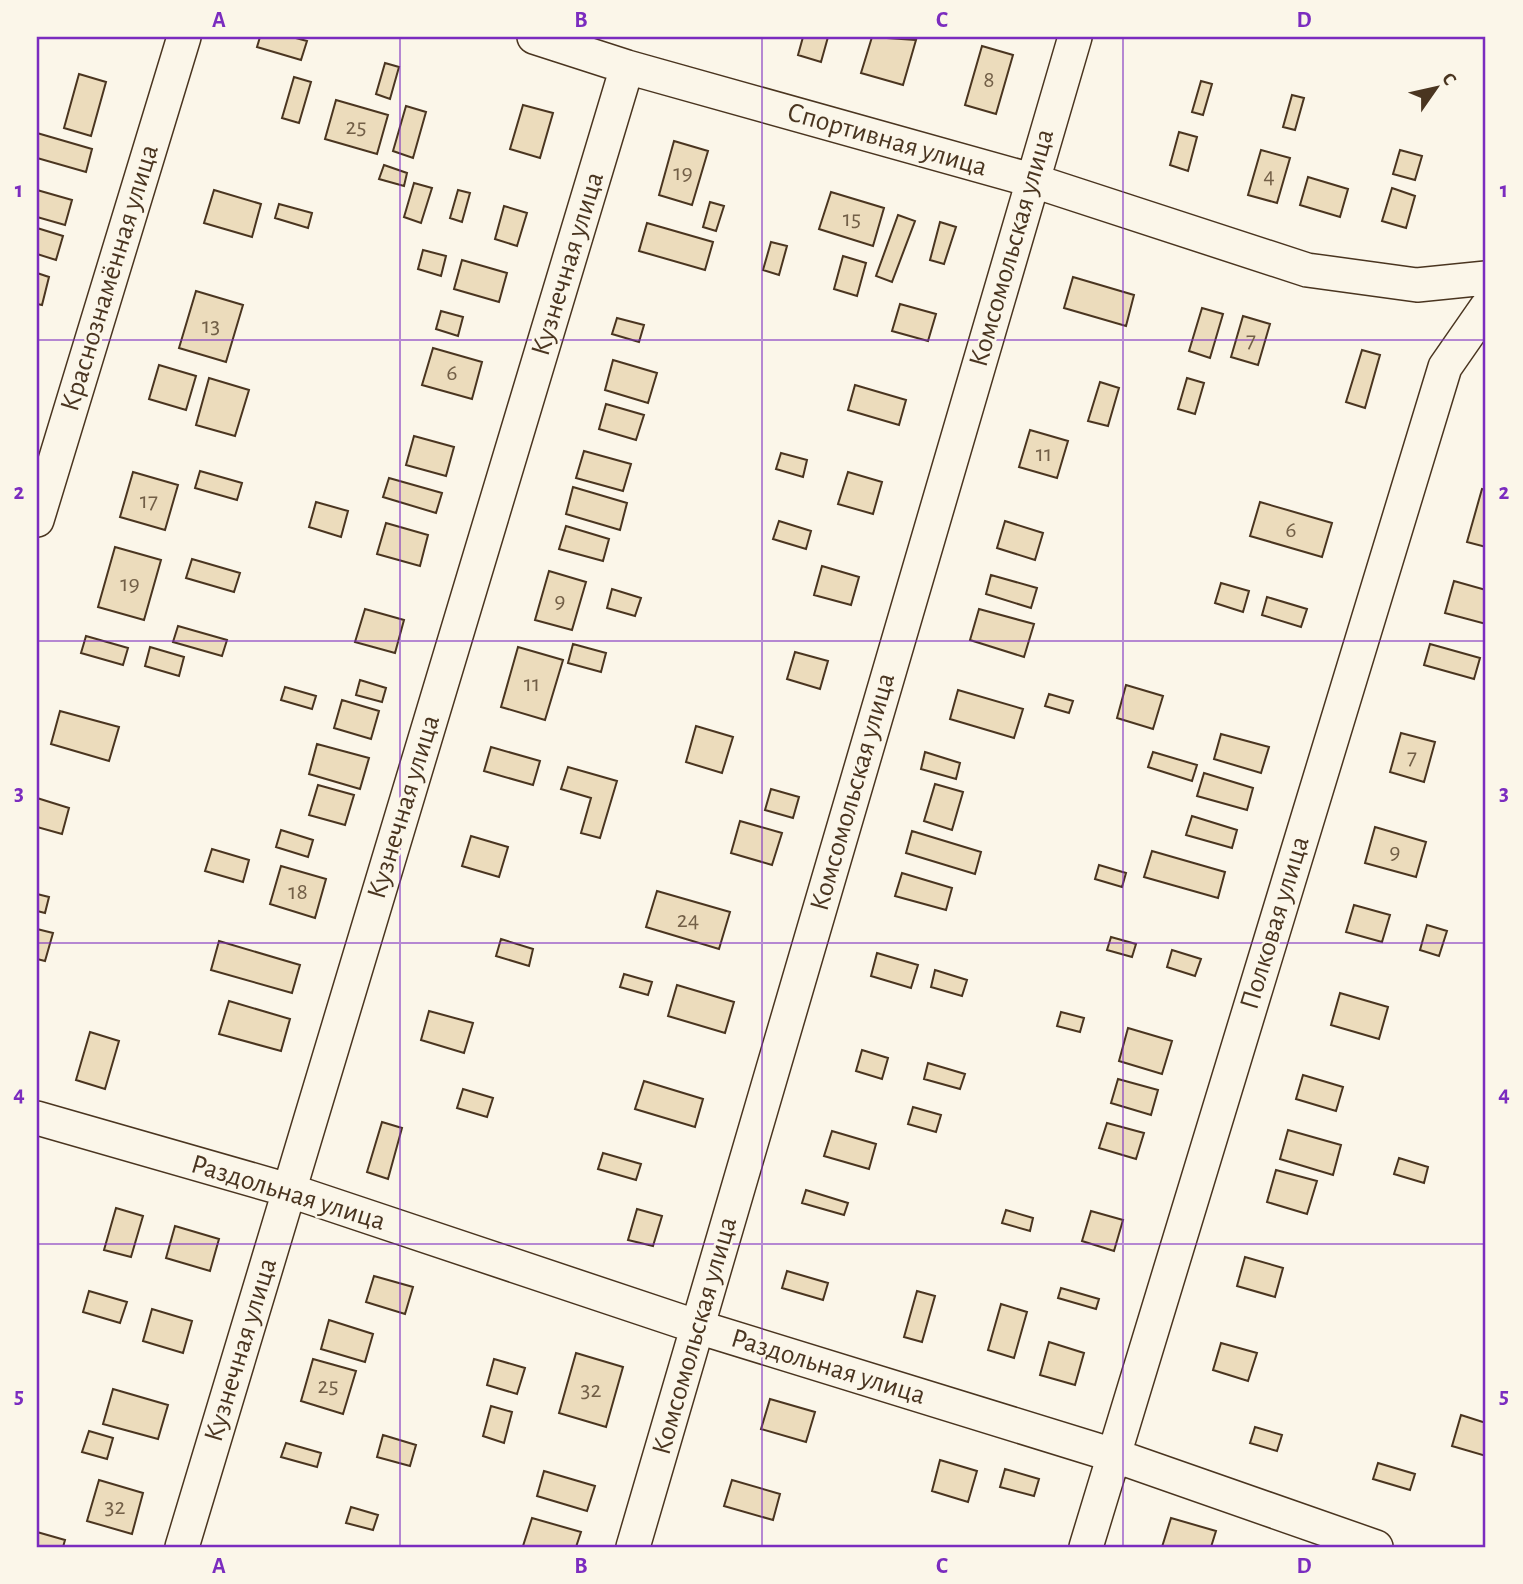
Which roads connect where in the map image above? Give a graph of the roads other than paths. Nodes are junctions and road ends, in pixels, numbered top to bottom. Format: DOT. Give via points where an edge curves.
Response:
graph roads {
  1 [pos="184,37"];
  2 [pos="534,37"];
  3 [pos="1075,37"];
  4 [pos="627,67"];
  5 [pos="1031,180"];
  6 [pos="1486,278"];
  7 [pos="1486,308"];
  8 [pos="37,520"];
  9 [pos="37,1118"];
  10 [pos="288,1190"];
  11 [pos="698,1327"];
  12 [pos="1113,1455"];
  13 [pos="182,1547"];
  14 [pos="633,1547"];
  15 [pos="1086,1547"];
  16 [pos="1376,1547"];
  1 -- 8 [label="street, Краснознамённая улица"];
  2 -- 4 [label="street, Спортивная улица"];
  3 -- 5 [label="street, Комсомольская улица"];
  4 -- 5 [label="street, Спортивная улица"];
  4 -- 10 [label="street, Кузнечная улица"];
  5 -- 6 [label="street, Спортивная улица" via="1307,271 1417,285"];
  5 -- 11 [label="street, Комсомольская улица"];
  7 -- 12 [label="street, Полковая улица" via="1445,367"];
  9 -- 10 [label="street, Раздольная улица"];
  10 -- 11 [label="street, Раздольная улица"];
  10 -- 13 [label="street, Кузнечная улица"];
  11 -- 12 [label="street, Раздольная улица"];
  11 -- 14 [label="street, Комсомольская улица"];
  12 -- 15 [label="street, Полковая улица"];
  12 -- 16 [label="street, Раздольная улица"];
}
